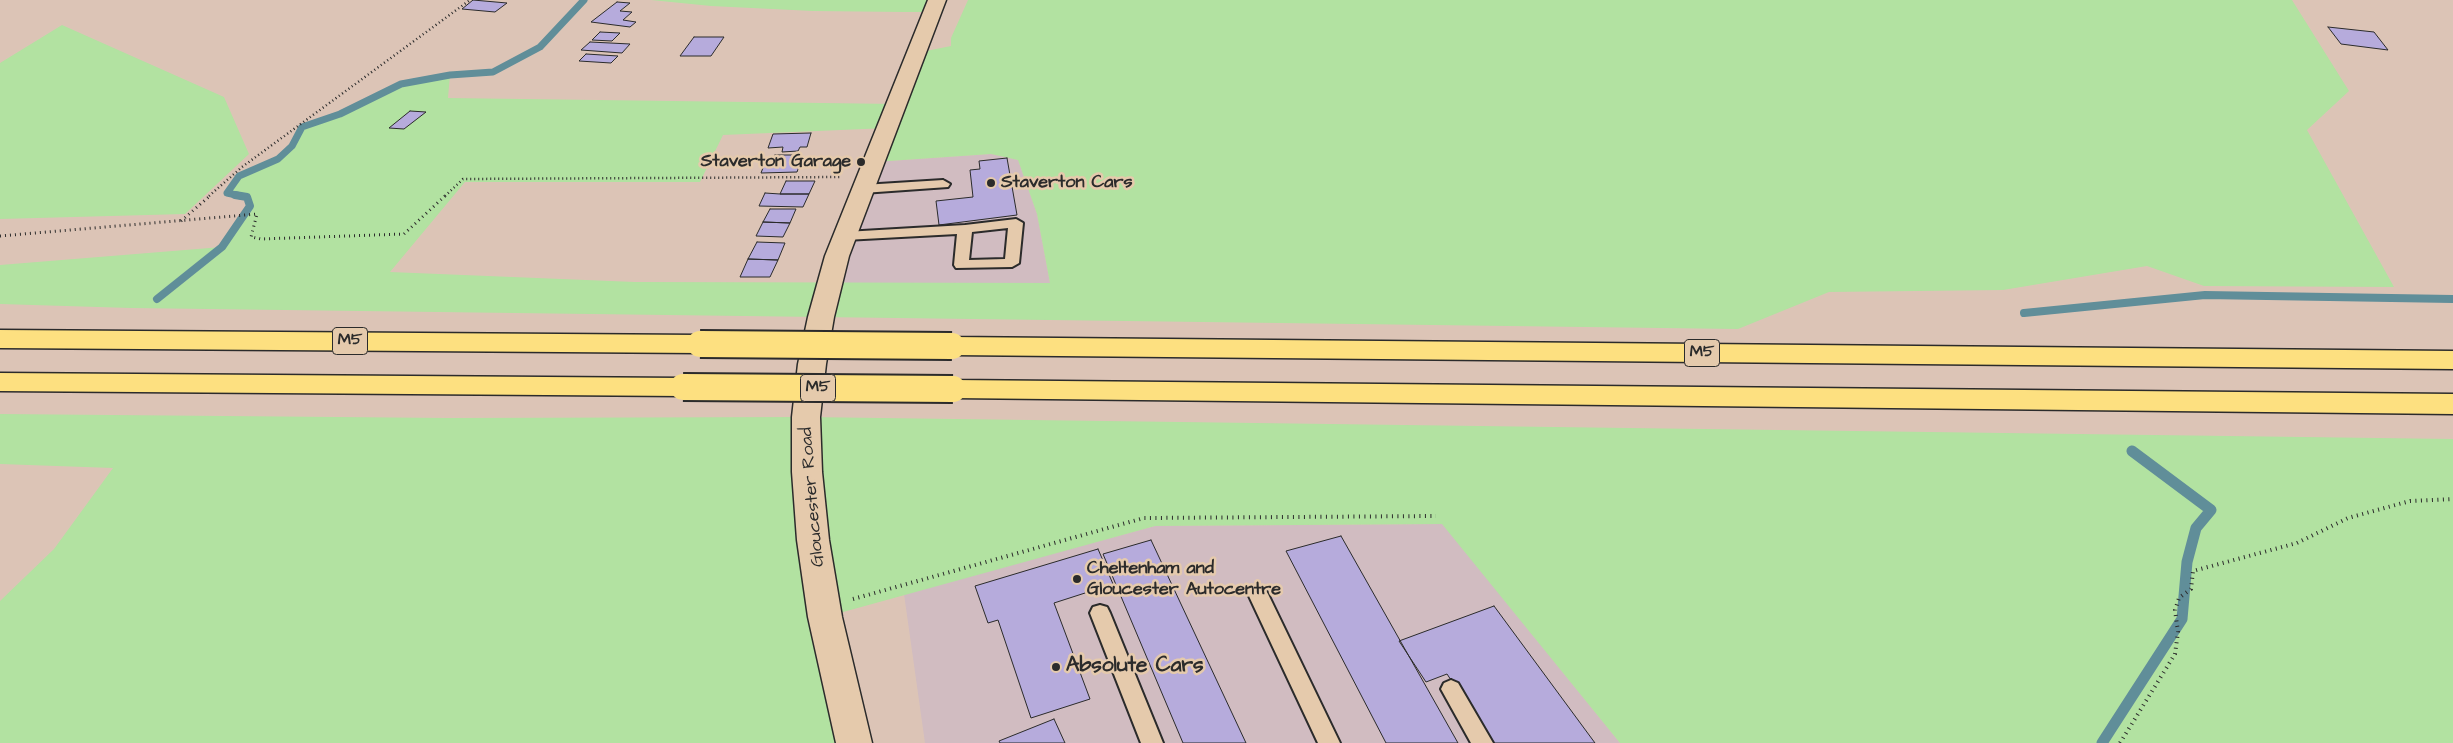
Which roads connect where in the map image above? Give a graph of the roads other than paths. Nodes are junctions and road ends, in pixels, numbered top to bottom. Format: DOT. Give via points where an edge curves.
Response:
graph roads {
  1 [pos="936,0"];
  2 [pos="865,183"];
  3 [pos="943,184"];
  4 [pos="965,229"];
  5 [pos="845,236"];
  6 [pos="0,339"];
  7 [pos="2453,360"];
  8 [pos="0,382"];
  9 [pos="2453,404"];
  10 [pos="1258,594"];
  11 [pos="1100,613"];
  12 [pos="1451,689"];
  13 [pos="854,743"];
  14 [pos="1152,743"];
  15 [pos="1329,743"];
  16 [pos="1482,743"];
  1 -- 2 [label="main road, Gloucester Road"];
  2 -- 3 [label="lane"];
  2 -- 5 [label="main road, Gloucester Road"];
  4 -- 5 [label="lane"];
  5 -- 13 [label="main road, Gloucester Road" via="836,256 821,317 806,417 813,540"];
  6 -- 7 [label="highway, M5, bridge"];
  8 -- 9 [label="highway, M5, bridge"];
  10 -- 15 [label="lane"];
  11 -- 14 [label="lane"];
  12 -- 16 [label="lane"];
}
